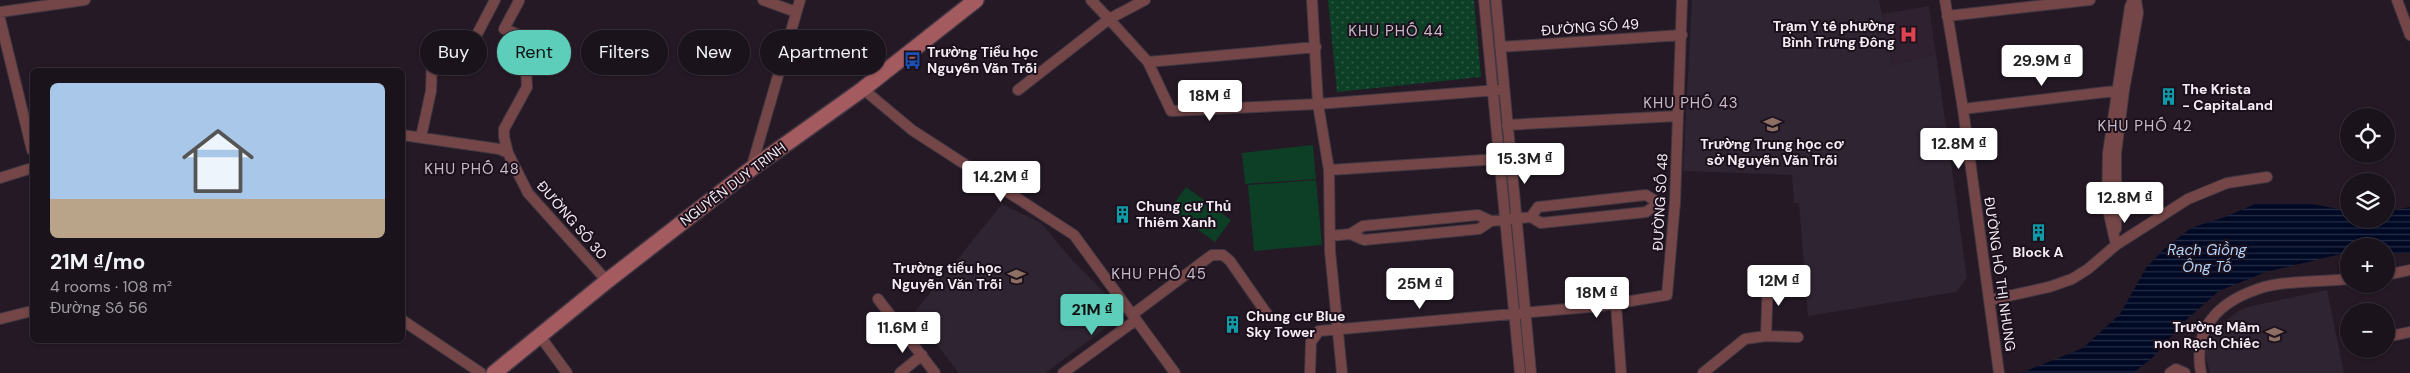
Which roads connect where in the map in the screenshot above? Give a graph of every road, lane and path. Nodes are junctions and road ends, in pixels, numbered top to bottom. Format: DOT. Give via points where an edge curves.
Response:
graph roads {
  1 [pos="85,0"];
  2 [pos="494,0"];
  3 [pos="763,0"];
  4 [pos="800,0"];
  5 [pos="976,0"];
  6 [pos="1091,0"];
  7 [pos="1145,0"];
  8 [pos="1312,0"];
  9 [pos="1484,0"];
  10 [pos="1496,0"];
  11 [pos="1682,0"];
  12 [pos="1945,0"];
  13 [pos="2090,0"];
  14 [pos="2135,0"];
  15 [pos="2397,0"];
  16 [pos="519,2"];
  17 [pos="0,12"];
  18 [pos="796,12"];
  19 [pos="1947,16"];
  20 [pos="0,18"];
  21 [pos="1109,19"];
  22 [pos="1682,35"];
  23 [pos="2410,35"];
  24 [pos="1316,47"];
  25 [pos="1500,47"];
  26 [pos="1148,62"];
  27 [pos="863,89"];
  28 [pos="1504,89"];
  29 [pos="1018,90"];
  30 [pos="1493,90"];
  31 [pos="2120,90"];
  32 [pos="1318,104"];
  33 [pos="1963,109"];
  34 [pos="1678,116"];
  35 [pos="1507,125"];
  36 [pos="405,135"];
  37 [pos="421,137"];
  38 [pos="30,142"];
  39 [pos="508,152"];
  40 [pos="1499,159"];
  41 [pos="30,169"];
  42 [pos="751,170"];
  43 [pos="1329,170"];
  44 [pos="2267,176"];
  45 [pos="0,178"];
  46 [pos="1659,202"];
  47 [pos="1675,202"];
  48 [pos="1531,217"];
  49 [pos="1516,219"];
  50 [pos="1505,220"];
  51 [pos="1330,236"];
  52 [pos="2116,245"];
  53 [pos="2410,270"];
  54 [pos="2395,272"];
  55 [pos="1768,276"];
  56 [pos="2340,280"];
  57 [pos="606,281"];
  58 [pos="878,299"];
  59 [pos="1990,300"];
  60 [pos="1616,304"];
  61 [pos="30,312"];
  62 [pos="1519,313"];
  63 [pos="1134,317"];
  64 [pos="1269,317"];
  65 [pos="0,319"];
  66 [pos="405,322"];
  67 [pos="1338,330"];
  68 [pos="2410,332"];
  69 [pos="2395,335"];
  70 [pos="540,336"];
  71 [pos="1766,336"];
  72 [pos="1798,337"];
  73 [pos="922,355"];
  74 [pos="481,373"];
  75 [pos="494,373"];
  76 [pos="567,373"];
  77 [pos="900,373"];
  78 [pos="935,373"];
  79 [pos="1063,373"];
  80 [pos="1175,373"];
  81 [pos="1310,373"];
  82 [pos="1342,373"];
  83 [pos="1520,373"];
  84 [pos="1531,373"];
  85 [pos="1621,373"];
  86 [pos="1704,373"];
  87 [pos="2000,373"];
  88 [pos="2170,373"];
  89 [pos="2185,373"];
  90 [pos="2200,373"];
  1 -- 17 [label="street"];
  2 -- 37 [label="street" via="473,42 437,52 432,60 431,91"];
  3 -- 18 [label="street"];
  4 -- 18 [label="street"];
  5 -- 27 [label="main road, NGUYỄN DUY TRINH"];
  6 -- 21 [label="street"];
  7 -- 21 [label="street"];
  8 -- 24 [label="street"];
  9 -- 30 [label="street"];
  10 -- 25 [label="street"];
  11 -- 22 [label="street, ĐƯỜNG SỐ 48"];
  12 -- 19 [label="street, ĐƯỜNG HỒ THỊ NHUNG"];
  13 -- 19 [label="street"];
  14 -- 31 [label="street" via="2130,7"];
  15 -- 23 [label="street"];
  16 -- 39 [label="street, ĐƯỜNG SỐ 30" via="504,29 530,39 520,64 528,76 504,128"];
  18 -- 42 [label="street"];
  19 -- 33 [label="street, ĐƯỜNG HỒ THỊ NHUNG"];
  20 -- 38 [label="street"];
  21 -- 26 [label="street"];
  21 -- 29 [label="street"];
  22 -- 25 [label="street, ĐƯỜNG SỐ 49"];
  22 -- 34 [label="street, ĐƯỜNG SỐ 48"];
  24 -- 26 [label="street"];
  24 -- 32 [label="street"];
  25 -- 28 [label="street"];
  26 -- 32 [label="street" via="1171,111"];
  27 -- 42 [label="main road, NGUYỄN DUY TRINH"];
  27 -- 63 [label="street" via="912,130 1074,235"];
  28 -- 30 [label="street"];
  28 -- 35 [label="street"];
  30 -- 32 [label="street"];
  30 -- 40 [label="street"];
  31 -- 33 [label="street"];
  31 -- 52 [label="street" via="2107,205"];
  32 -- 43 [label="street"];
  33 -- 59 [label="street, ĐƯỜNG HỒ THỊ NHUNG"];
  34 -- 35 [label="street"];
  34 -- 47 [label="street, ĐƯỜNG SỐ 48"];
  35 -- 49 [label="street"];
  36 -- 37 [label="street"];
  37 -- 39 [label="street"];
  39 -- 57 [label="street, ĐƯỜNG SỐ 30" via="528,194"];
  40 -- 43 [label="street"];
  40 -- 50 [label="street"];
  41 -- 45 [label="street"];
  42 -- 57 [label="main road, NGUYỄN DUY TRINH"];
  43 -- 51 [label="street"];
  44 -- 52 [label="street" via="2226,183 2188,199"];
  46 -- 47 [label="street"];
  46 -- 48 [label="street" via="1646,212 1541,223"];
  46 -- 48 [label="street" via="1646,196 1546,206 1538,207"];
  47 -- 60 [label="street, ĐƯỜNG SỐ 48" via="1667,295"];
  48 -- 49 [label="street"];
  49 -- 50 [label="street"];
  49 -- 62 [label="street"];
  50 -- 51 [label="street" via="1491,221 1479,229 1364,240 1350,234"];
  50 -- 62 [label="street"];
  51 -- 67 [label="street"];
  52 -- 59 [label="street" via="2072,279"];
  53 -- 54 [label="street"];
  55 -- 71 [label="street"];
  56 -- 90 [label="street" via="2265,287 2223,308 2201,336 2198,350"];
  57 -- 70 [label="main road, NGUYỄN DUY TRINH"];
  58 -- 73 [label="street"];
  59 -- 87 [label="street, ĐƯỜNG HỒ THỊ NHUNG"];
  60 -- 62 [label="street, ĐƯỜNG SỐ 48"];
  60 -- 85 [label="street"];
  61 -- 65 [label="street"];
  62 -- 67 [label="street, ĐƯỜNG SỐ 48"];
  62 -- 83 [label="street"];
  62 -- 84 [label="street"];
  63 -- 64 [label="street" via="1212,255 1223,255 1230,261"];
  63 -- 79 [label="street"];
  63 -- 80 [label="street"];
  66 -- 74 [label="street"];
  67 -- 81 [label="street, ĐƯỜNG SỐ 48" via="1319,331 1311,342"];
  67 -- 82 [label="street"];
  68 -- 69 [label="street"];
  70 -- 75 [label="main road, NGUYỄN DUY TRINH"];
  70 -- 76 [label="street"];
  71 -- 72 [label="street"];
  71 -- 86 [label="street" via="1745,339"];
  73 -- 77 [label="street"];
  73 -- 78 [label="street"];
  88 -- 89 [label="street" via="2176,369"];
}
